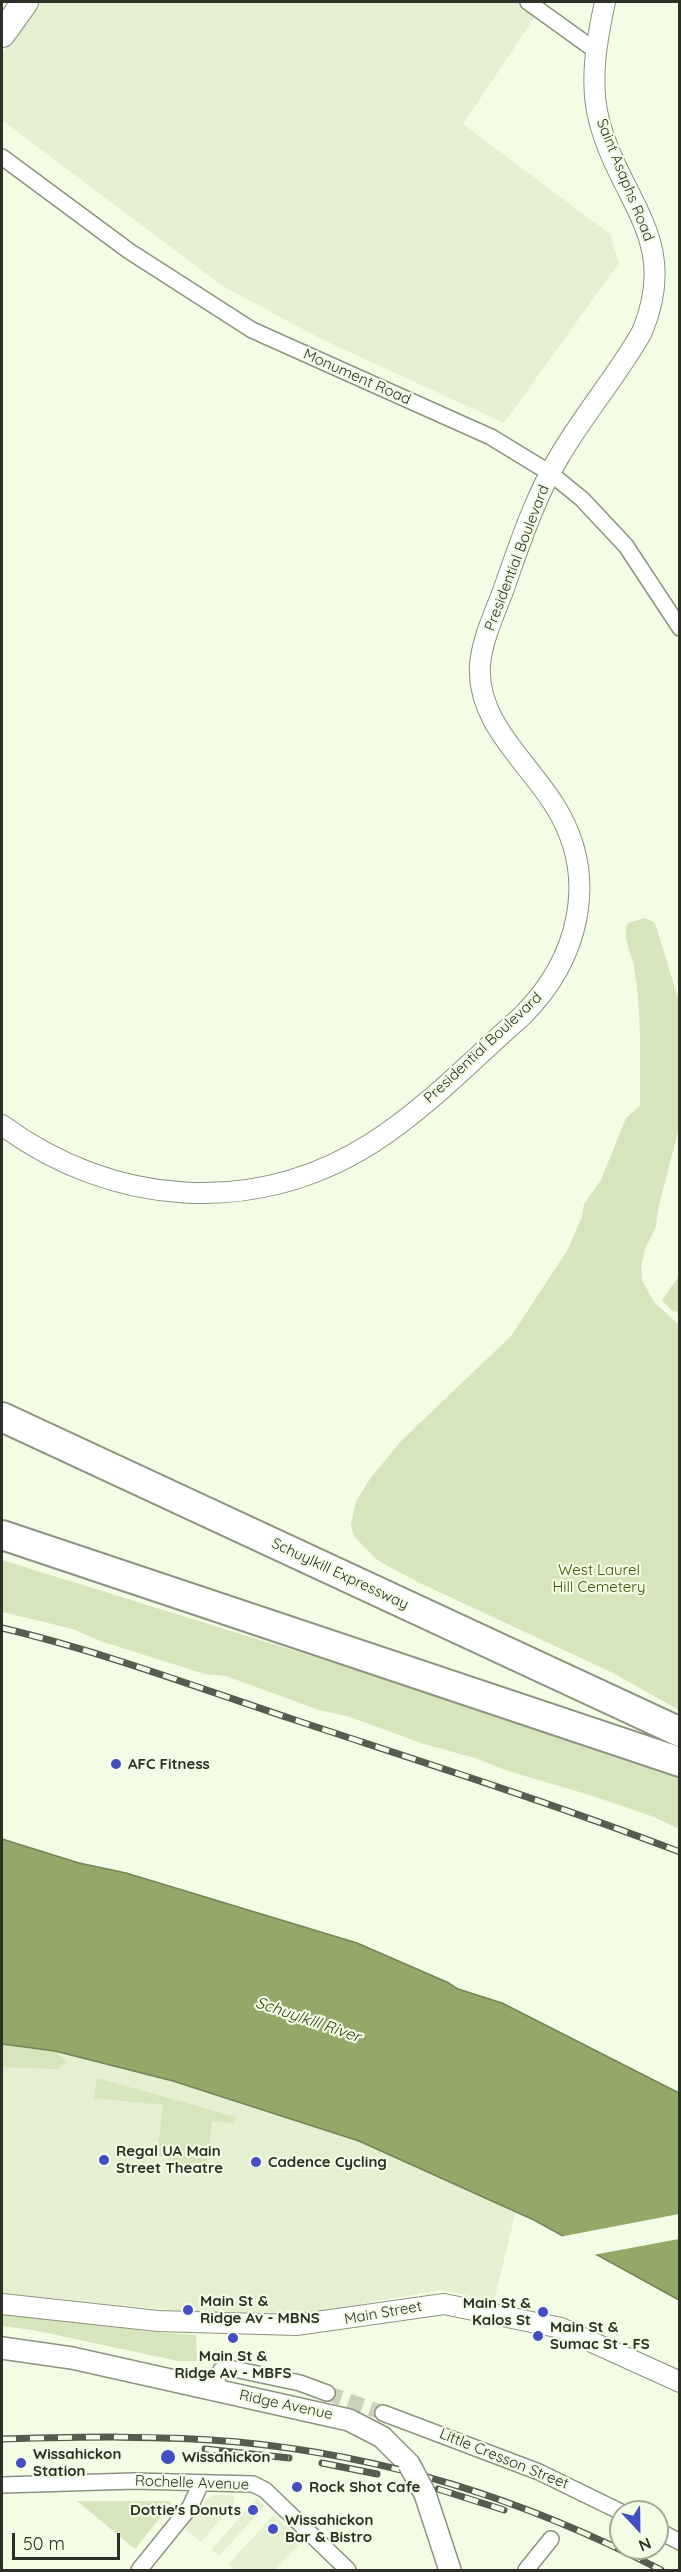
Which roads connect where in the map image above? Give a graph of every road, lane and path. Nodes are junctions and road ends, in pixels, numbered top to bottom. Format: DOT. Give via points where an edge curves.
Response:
graph roads {
  1 [pos="26,2"];
  2 [pos="528,2"];
  3 [pos="605,2"];
  4 [pos="2,34"];
  5 [pos="597,51"];
  6 [pos="2,157"];
  7 [pos="550,473"];
  8 [pos="680,628"];
  9 [pos="2,1125"];
  10 [pos="2,1417"];
  11 [pos="2,1428"];
  12 [pos="44,1437"];
  13 [pos="2,1515"];
  14 [pos="2,1535"];
  15 [pos="170,1592"];
  16 [pos="680,1732"];
  17 [pos="680,1762"];
  18 [pos="2,2304"];
  19 [pos="2,2348"];
  20 [pos="680,2382"];
  21 [pos="213,2389"];
  22 [pos="327,2393"];
  23 [pos="383,2413"];
  24 [pos="201,2483"];
  25 [pos="2,2485"];
  26 [pos="609,2506"];
  27 [pos="552,2539"];
  28 [pos="341,2568"];
  29 [pos="139,2571"];
  30 [pos="450,2571"];
  31 [pos="526,2571"];
  1 -- 4 [label="highway"];
  2 -- 5 [label="street"];
  3 -- 5 [label="street, Saint Asaphs Road"];
  5 -- 7 [label="street, Saint Asaphs Road" via="595,93 599,121 651,238 655,290 648,318 633,348"];
  6 -- 7 [label="street, Monument Road" via="129,251 252,330 491,437"];
  7 -- 8 [label="street, Monument Road" via="582,499 626,546"];
  7 -- 9 [label="street, Presidential Boulevard" via="525,530 480,664 482,692 492,715 555,806 577,866 579,905 572,939 558,972 536,1003 417,1109 372,1143 324,1168 262,1188 196,1193 137,1187 60,1161"];
  10 -- 12 [label="highway, Schuylkill Expressway"];
  11 -- 12 [label="highway"];
  12 -- 16 [label="highway, Schuylkill Expressway"];
  13 -- 15 [label="highway"];
  14 -- 15 [label="highway"];
  15 -- 17 [label="highway"];
  18 -- 20 [label="street, Main Street" via="158,2321 296,2325 444,2304 561,2328"];
  19 -- 21 [label="main road, Ridge Avenue" via="72,2358"];
  21 -- 22 [label="street" via="221,2370 229,2368 290,2380"];
  21 -- 30 [label="main road, Ridge Avenue, bridge" via="349,2420 382,2437 409,2464 425,2494"];
  23 -- 26 [label="street, Little Cresson Street" via="539,2472"];
  24 -- 25 [label="street, Rochelle Avenue"];
  24 -- 28 [label="street, Rochelle Avenue" via="260,2486"];
  24 -- 29 [label="street" via="190,2506"];
  27 -- 31 [label="street"];
}
